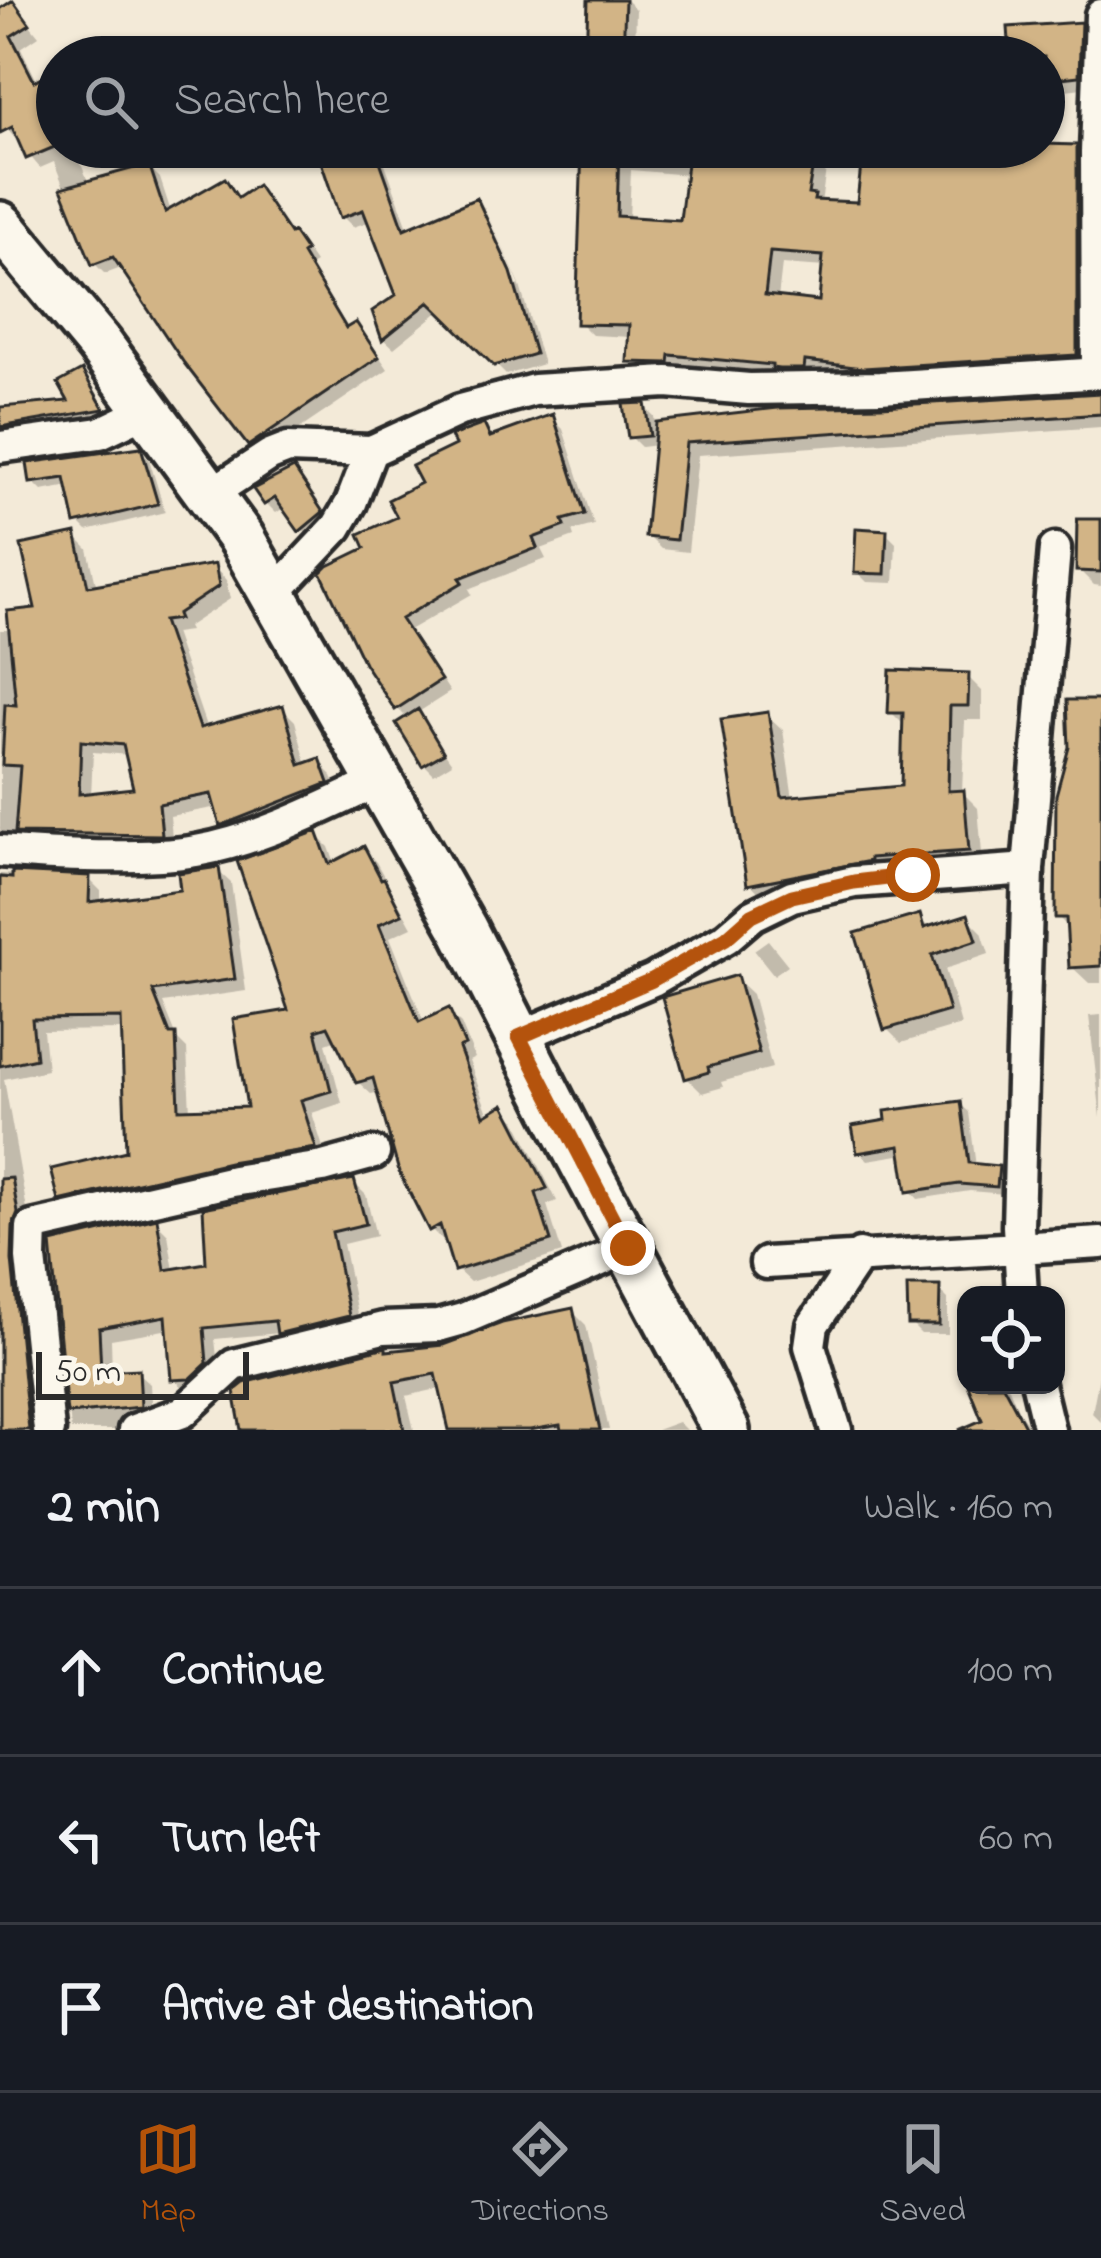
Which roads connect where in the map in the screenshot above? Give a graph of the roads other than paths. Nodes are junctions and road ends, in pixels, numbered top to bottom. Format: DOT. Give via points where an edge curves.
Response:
graph roads {
  1 [pos="1101,14"];
  2 [pos="0,225"];
  3 [pos="1099,373"];
  4 [pos="148,410"];
  5 [pos="0,446"];
  6 [pos="370,451"];
  7 [pos="209,495"];
  8 [pos="1054,549"];
  9 [pos="274,594"];
  10 [pos="379,781"];
  11 [pos="0,850"];
  12 [pos="1028,869"];
  13 [pos="519,1037"];
  14 [pos="374,1153"];
  15 [pos="1101,1243"];
  16 [pos="1020,1247"];
  17 [pos="628,1248"];
  18 [pos="860,1255"];
  19 [pos="766,1263"];
  20 [pos="1022,1286"];
  21 [pos="1040,1394"];
  22 [pos="49,1430"];
  23 [pos="134,1430"];
  24 [pos="726,1430"];
  25 [pos="836,1430"];
  26 [pos="1049,1430"];
  1 -- 3 [label="street"];
  2 -- 4 [label="main road"];
  3 -- 6 [label="street" via="880,387 667,382 534,390 460,410"];
  4 -- 5 [label="street" via="100,433"];
  4 -- 7 [label="main road"];
  6 -- 7 [label="street" via="288,448"];
  6 -- 9 [label="street" via="337,527"];
  7 -- 9 [label="main road"];
  8 -- 12 [label="street"];
  9 -- 10 [label="main road"];
  10 -- 11 [label="street" via="190,852"];
  10 -- 13 [label="main road"];
  12 -- 13 [label="street" via="913,875 792,896 652,980"];
  12 -- 16 [label="street"];
  13 -- 17 [label="main road"];
  14 -- 22 [label="street" via="32,1226"];
  15 -- 16 [label="street"];
  16 -- 18 [label="street"];
  16 -- 20 [label="street"];
  17 -- 23 [label="street" via="463,1319 383,1328 234,1365 183,1412"];
  17 -- 24 [label="main road"];
  18 -- 19 [label="street"];
  18 -- 25 [label="street" via="813,1325 810,1346"];
  21 -- 26 [label="street"];
}
